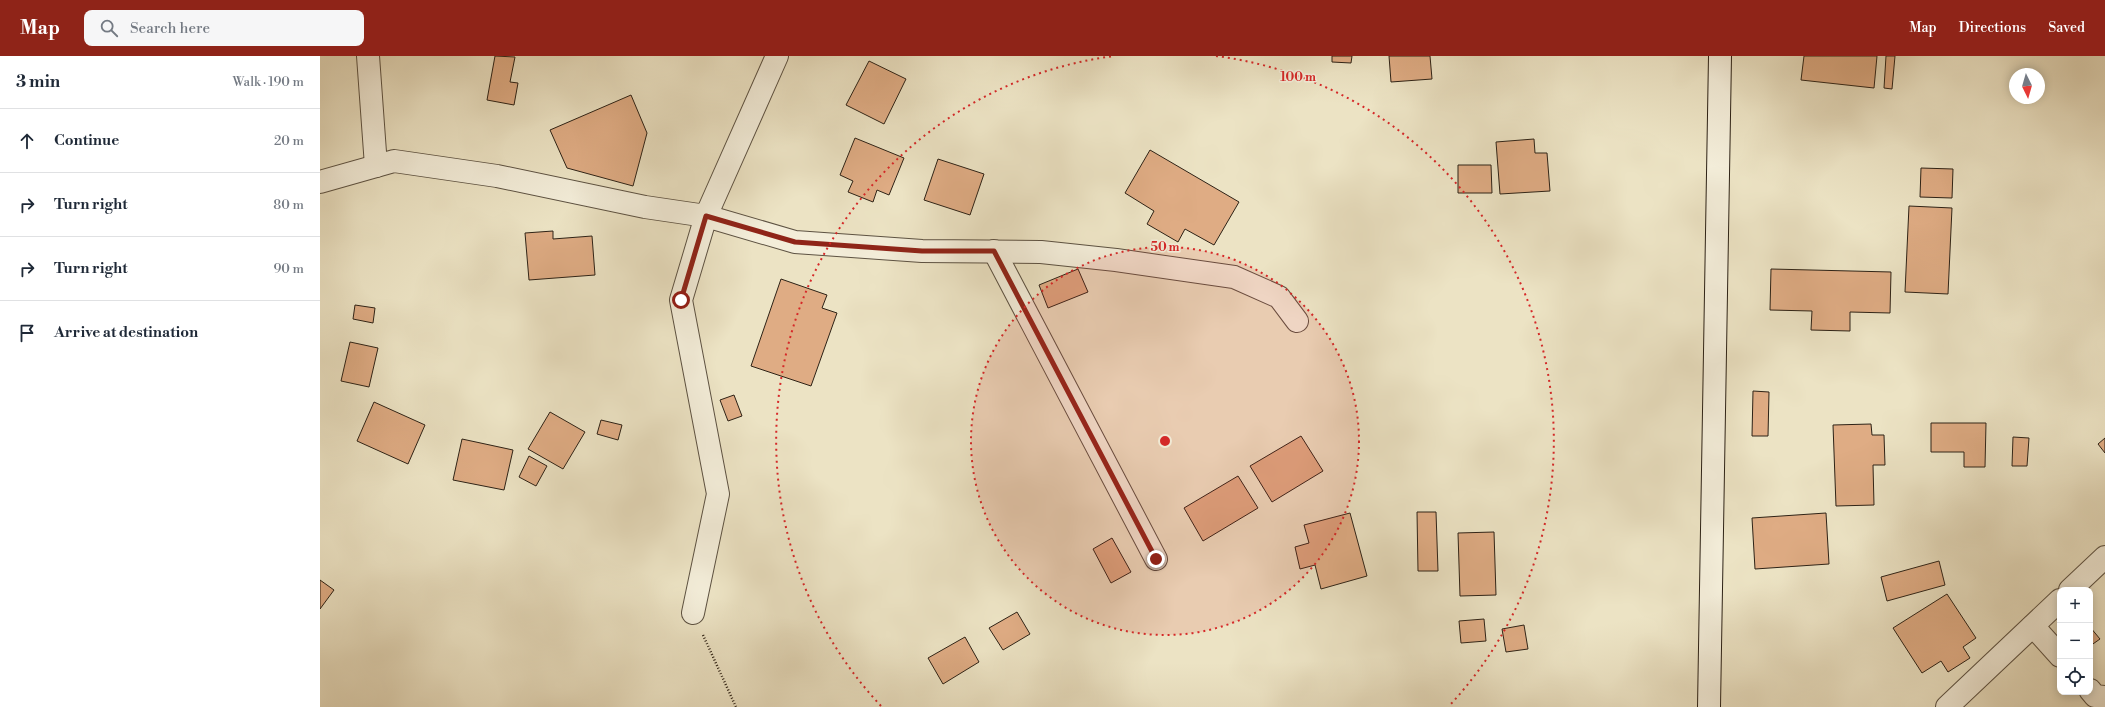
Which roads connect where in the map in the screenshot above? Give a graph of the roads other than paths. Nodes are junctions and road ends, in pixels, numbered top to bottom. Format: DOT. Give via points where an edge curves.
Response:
graph roads {
  1 [pos="368,56"];
  2 [pos="777,56"];
  3 [pos="1720,56"];
  4 [pos="376,166"];
  5 [pos="320,182"];
  6 [pos="706,216"];
  7 [pos="994,251"];
  8 [pos="1297,321"];
  9 [pos="2105,557"];
  10 [pos="1156,559"];
  11 [pos="2073,587"];
  12 [pos="2057,603"];
  13 [pos="693,613"];
  14 [pos="2033,626"];
  15 [pos="2057,653"];
  16 [pos="2093,694"];
  17 [pos="2105,697"];
  18 [pos="1709,707"];
  19 [pos="1947,707"];
  1 -- 4 [label="street"];
  2 -- 6 [label="street"];
  3 -- 18 [label="street"];
  4 -- 5 [label="street"];
  4 -- 6 [label="street" via="394,161 497,176 645,207"];
  6 -- 7 [label="street" via="795,242 922,251"];
  6 -- 13 [label="street" via="681,300 718,494"];
  7 -- 8 [label="street" via="1040,252 1116,260 1234,277 1279,296"];
  7 -- 10 [label="street"];
  9 -- 11 [label="street"];
  12 -- 14 [label="street"];
  14 -- 15 [label="street"];
  14 -- 19 [label="street"];
  16 -- 17 [label="street"];
}
